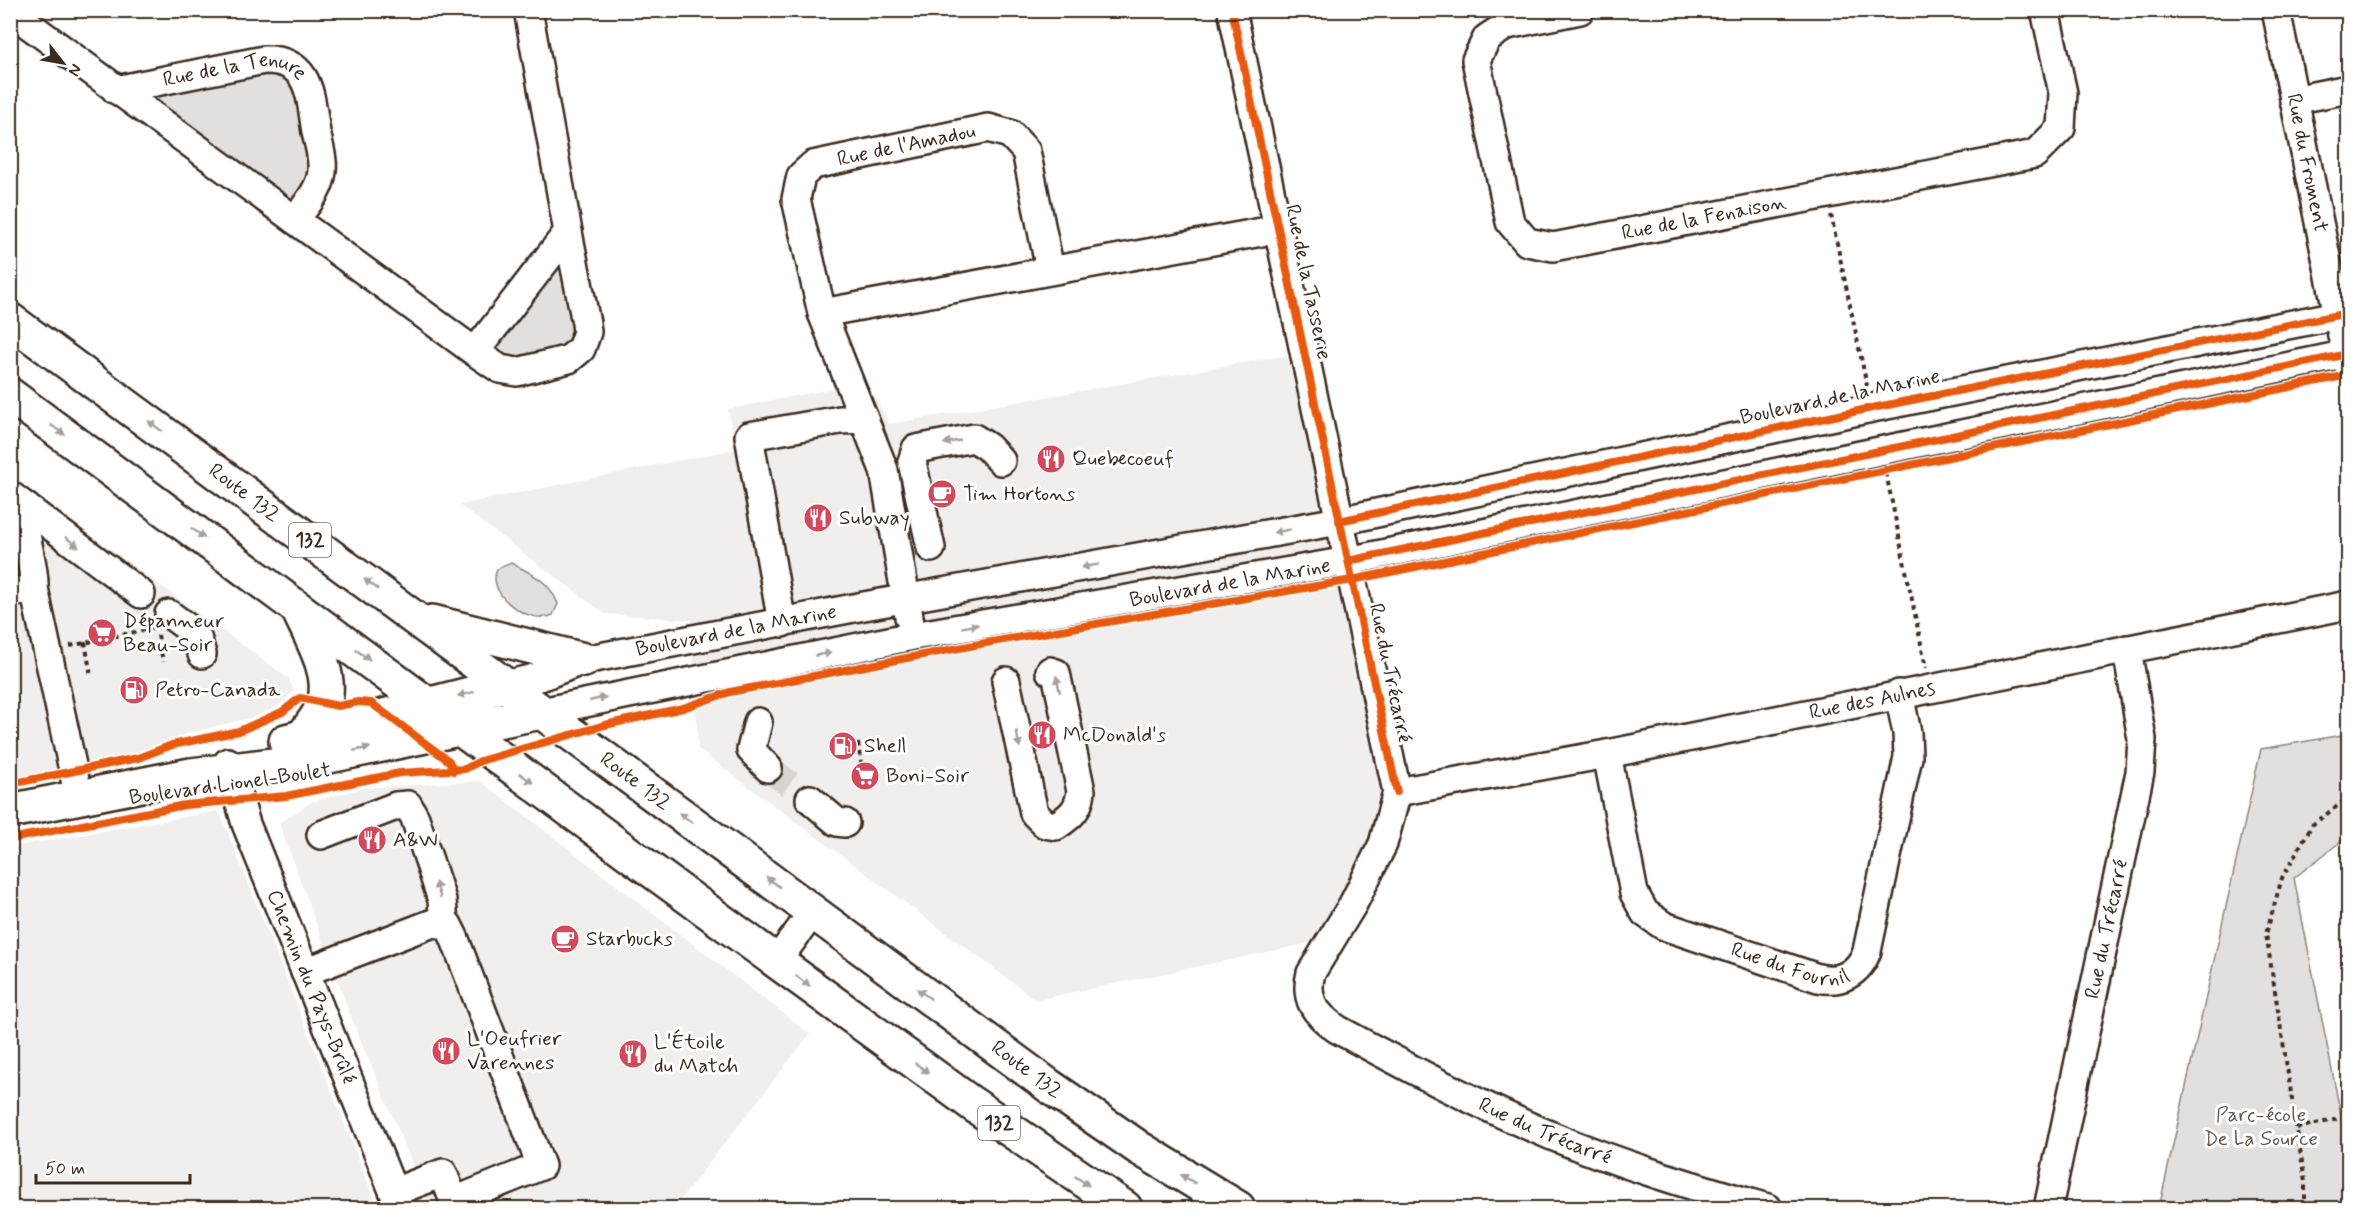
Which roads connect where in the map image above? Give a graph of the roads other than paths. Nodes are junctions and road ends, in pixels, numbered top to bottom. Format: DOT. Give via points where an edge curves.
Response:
graph roads {
  1 [pos="528,10"];
  2 [pos="1232,10"];
  3 [pos="1580,10"];
  4 [pos="2045,10"];
  5 [pos="2276,10"];
  6 [pos="10,11"];
  7 [pos="2349,89"];
  8 [pos="116,90"];
  9 [pos="2294,100"];
  10 [pos="295,220"];
  11 [pos="1278,229"];
  12 [pos="568,232"];
  13 [pos="1050,270"];
  14 [pos="822,313"];
  15 [pos="2344,314"];
  16 [pos="10,320"];
  17 [pos="475,352"];
  18 [pos="2348,358"];
  19 [pos="10,395"];
  20 [pos="864,419"];
  21 [pos="1001,461"];
  22 [pos="18,501"];
  23 [pos="1340,521"];
  24 [pos="930,549"];
  25 [pos="1348,561"];
  26 [pos="22,590"];
  27 [pos="141,594"];
  28 [pos="905,599"];
  29 [pos="2349,605"];
  30 [pos="298,609"];
  31 [pos="169,614"];
  32 [pos="418,619"];
  33 [pos="782,623"];
  34 [pos="913,636"];
  35 [pos="2127,649"];
  36 [pos="202,654"];
  37 [pos="584,660"];
  38 [pos="1050,671"];
  39 [pos="1006,681"];
  40 [pos="505,685"];
  41 [pos="1899,694"];
  42 [pos="428,704"];
  43 [pos="541,712"];
  44 [pos="758,722"];
  45 [pos="462,730"];
  46 [pos="304,735"];
  47 [pos="1607,754"];
  48 [pos="230,766"];
  49 [pos="768,768"];
  50 [pos="1397,792"];
  51 [pos="78,798"];
  52 [pos="810,799"];
  53 [pos="10,812"];
  54 [pos="845,823"];
  55 [pos="321,835"];
  56 [pos="813,912"];
  57 [pos="444,923"];
  58 [pos="776,962"];
  59 [pos="305,972"];
  60 [pos="397,1200"];
  61 [pos="1222,1204"];
  62 [pos="1125,1209"];
  63 [pos="1768,1209"];
  64 [pos="2048,1209"];
  1 -- 12 [label="street, Rue de la Tenure"];
  2 -- 11 [label="street, Rue de la Tasserie"];
  3 -- 4 [label="street, Rue de la Fenaison" via="1507,25 1488,38 1476,60 1510,222 1527,242 1553,247 2035,154 2061,128 2063,93"];
  5 -- 9 [label="street, Rue du Froment"];
  6 -- 8 [label="street, Rue de la Tenure"];
  7 -- 9 [label="street"];
  8 -- 10 [label="street, Rue de la Tenure"];
  8 -- 10 [label="street, Rue de la Tenure" via="264,60 287,63 297,69 309,88 323,169 316,190"];
  9 -- 15 [label="street, Rue du Froment"];
  10 -- 17 [label="street, Rue de la Tenure"];
  11 -- 13 [label="street"];
  11 -- 23 [label="street, Rue de la Tasserie"];
  12 -- 17 [label="street"];
  12 -- 17 [label="street, Rue de la Tenure" via="587,332 581,349 568,359 517,372 500,369"];
  13 -- 14 [label="street"];
  13 -- 14 [label="street, Rue de l'Amadou" via="1026,152 1010,134 988,128 813,165 801,176 796,199"];
  14 -- 20 [label="street, Rue de l'Amadou"];
  15 -- 18 [label="street"];
  15 -- 23 [label="street, Boulevard de la Marine" via="1872,408"];
  32 -- 16 [label="main road, Route 132 / 132, one-way"];
  18 -- 25 [label="street, Boulevard de la Marine"];
  19 -- 30 [label="main road, 132, one-way"];
  20 -- 28 [label="street, Rue de l'Amadou" via="884,470"];
  20 -- 33 [label="street" via="749,436"];
  21 -- 24 [label="street, one-way" via="974,438 916,449 912,462"];
  22 -- 26 [label="street" via="35,574"];
  22 -- 27 [label="street, one-way"];
  23 -- 25 [label="street, Rue de la Tasserie"];
  23 -- 28 [label="street, Boulevard de la Marine, one-way"];
  34 -- 25 [label="street, Boulevard de la Marine, one-way"];
  25 -- 50 [label="street, Rue du Trécarré"];
  26 -- 51 [label="street"];
  28 -- 33 [label="street, Boulevard de la Marine"];
  28 -- 34 [label="street, Rue de l'Amadou"];
  29 -- 35 [label="street, Rue des Aulnes"];
  30 -- 42 [label="main road, 132, one-way"];
  30 -- 46 [label="main road" via="327,686 321,711"];
  31 -- 36 [label="street" via="196,634"];
  32 -- 37 [label="main road"];
  32 -- 40 [label="main road, Route 132 / 132"];
  33 -- 37 [label="street, Boulevard de la Marine"];
  43 -- 34 [label="street, Boulevard de la Marine, one-way"];
  35 -- 41 [label="street, Rue des Aulnes"];
  35 -- 64 [label="street, Rue du Trécarré" via="2142,739 2140,772"];
  37 -- 40 [label="street, Boulevard de la Marine"];
  39 -- 38 [label="street, one-way" via="1034,813 1045,824 1056,826 1072,815 1081,791 1056,673"];
  40 -- 42 [label="main road, Boulevard Lionel-Boulet, one-way"];
  40 -- 43 [label="main road, Route 132 / 132"];
  41 -- 47 [label="street, Rue des Aulnes"];
  41 -- 47 [label="street, Rue du Fournil" via="1907,733 1907,765 1867,951 1856,970 1839,979 1818,978 1675,930 1645,913 1634,893"];
  42 -- 45 [label="main road, 132"];
  42 -- 46 [label="main road, Boulevard Lionel-Boulet"];
  43 -- 45 [label="main road, Boulevard Lionel-Boulet"];
  56 -- 43 [label="main road, Route 132 / 132, one-way"];
  44 -- 49 [label="street" via="751,750"];
  48 -- 45 [label="main road, Boulevard Lionel-Boulet, one-way" via="305,760"];
  45 -- 58 [label="main road, 132, one-way"];
  46 -- 48 [label="main road, Boulevard Lionel-Boulet"];
  47 -- 50 [label="street, Rue des Aulnes"];
  48 -- 51 [label="main road, Boulevard Lionel-Boulet"];
  48 -- 59 [label="street, Chemin du Pays-Brûlé" via="246,824"];
  50 -- 63 [label="street, Rue du Trécarré" via="1383,844 1353,904 1311,973 1308,994 1317,1012 1336,1029 1425,1077 1553,1136 1673,1180"];
  51 -- 53 [label="main road, Boulevard Lionel-Boulet"];
  52 -- 54 [label="street" via="837,822"];
  57 -- 55 [label="street, one-way" via="442,900 408,806 396,806"];
  56 -- 58 [label="street"];
  61 -- 56 [label="main road, Route 132 / 132, one-way" via="1077,1106"];
  57 -- 59 [label="street" via="433,923"];
  57 -- 60 [label="street" via="454,937 541,1166 454,1201 443,1173"];
  58 -- 62 [label="main road, 132, one-way"];
  59 -- 60 [label="street, Chemin du Pays-Brûlé"];
}
